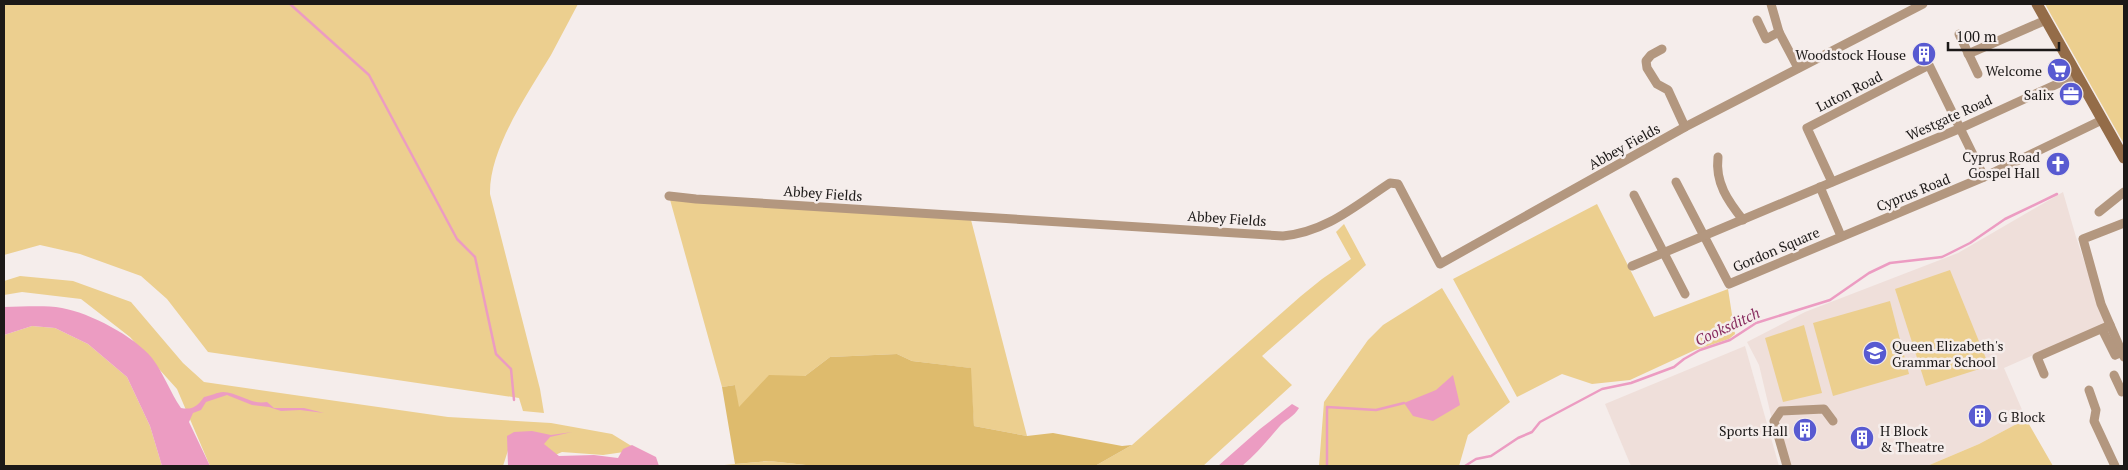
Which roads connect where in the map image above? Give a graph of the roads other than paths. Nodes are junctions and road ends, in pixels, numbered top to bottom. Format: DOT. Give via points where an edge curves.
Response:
graph roads {
  1 [pos="1771,4"];
  2 [pos="1923,4"];
  3 [pos="2037,4"];
  4 [pos="1757,20"];
  5 [pos="2046,20"];
  6 [pos="1779,32"];
  7 [pos="1959,34"];
  8 [pos="1662,49"];
  9 [pos="1968,54"];
  10 [pos="1798,68"];
  11 [pos="1978,74"];
  12 [pos="2077,75"];
  13 [pos="2102,120"];
  14 [pos="1685,127"];
  15 [pos="1961,128"];
  16 [pos="1718,157"];
  17 [pos="2124,158"];
  18 [pos="1984,177"];
  19 [pos="1676,182"];
  20 [pos="1832,182"];
  21 [pos="1820,187"];
  22 [pos="2124,192"];
  23 [pos="1634,195"];
  24 [pos="669,196"];
  25 [pos="2099,212"];
  26 [pos="1743,220"];
  27 [pos="2124,223"];
  28 [pos="1704,236"];
  29 [pos="1841,236"];
  30 [pos="1663,253"];
  31 [pos="1632,266"];
  32 [pos="1685,294"];
  33 [pos="2106,327"];
  34 [pos="2123,355"];
  35 [pos="2044,374"];
  36 [pos="2119,379"];
  37 [pos="2090,390"];
  38 [pos="2122,392"];
  39 [pos="1833,421"];
  40 [pos="1787,466"];
  41 [pos="2115,466"];
  1 -- 6 [label="street"];
  2 -- 10 [label="street, Abbey Fields"];
  3 -- 5 [label="main road"];
  4 -- 6 [label="street" via="1766,39"];
  5 -- 9 [label="street"];
  5 -- 12 [label="main road"];
  6 -- 10 [label="street"];
  7 -- 9 [label="street"];
  8 -- 14 [label="street" via="1650,55 1646,61 1647,68 1657,84 1668,90"];
  9 -- 11 [label="street"];
  10 -- 14 [label="street, Abbey Fields"];
  12 -- 13 [label="main road"];
  12 -- 15 [label="street, Westgate Road"];
  13 -- 17 [label="main road"];
  13 -- 18 [label="street, Cyprus Road"];
  14 -- 24 [label="street, Abbey Fields" via="1440,264 1398,184 1390,183 1317,229 1283,236"];
  15 -- 18 [label="street"];
  15 -- 20 [label="street, Westgate Road"];
  15 -- 20 [label="street, Luton Road" via="1929,65 1808,128"];
  16 -- 26 [label="street" via="1713,167 1723,191"];
  18 -- 29 [label="street, Cyprus Road"];
  19 -- 28 [label="street"];
  20 -- 21 [label="street"];
  21 -- 26 [label="street"];
  21 -- 29 [label="street, Gordon Square"];
  22 -- 25 [label="street"];
  23 -- 30 [label="street"];
  26 -- 28 [label="street"];
  27 -- 33 [label="street" via="2083,239"];
  28 -- 29 [label="street, Gordon Square" via="1729,284"];
  28 -- 30 [label="street"];
  30 -- 31 [label="street"];
  30 -- 32 [label="street"];
  33 -- 34 [label="street"];
  33 -- 35 [label="street" via="2037,357"];
  36 -- 38 [label="street"];
  37 -- 41 [label="street" via="2096,410 2094,420"];
  39 -- 40 [label="street" via="1824,409 1781,411 1774,421"];
}
